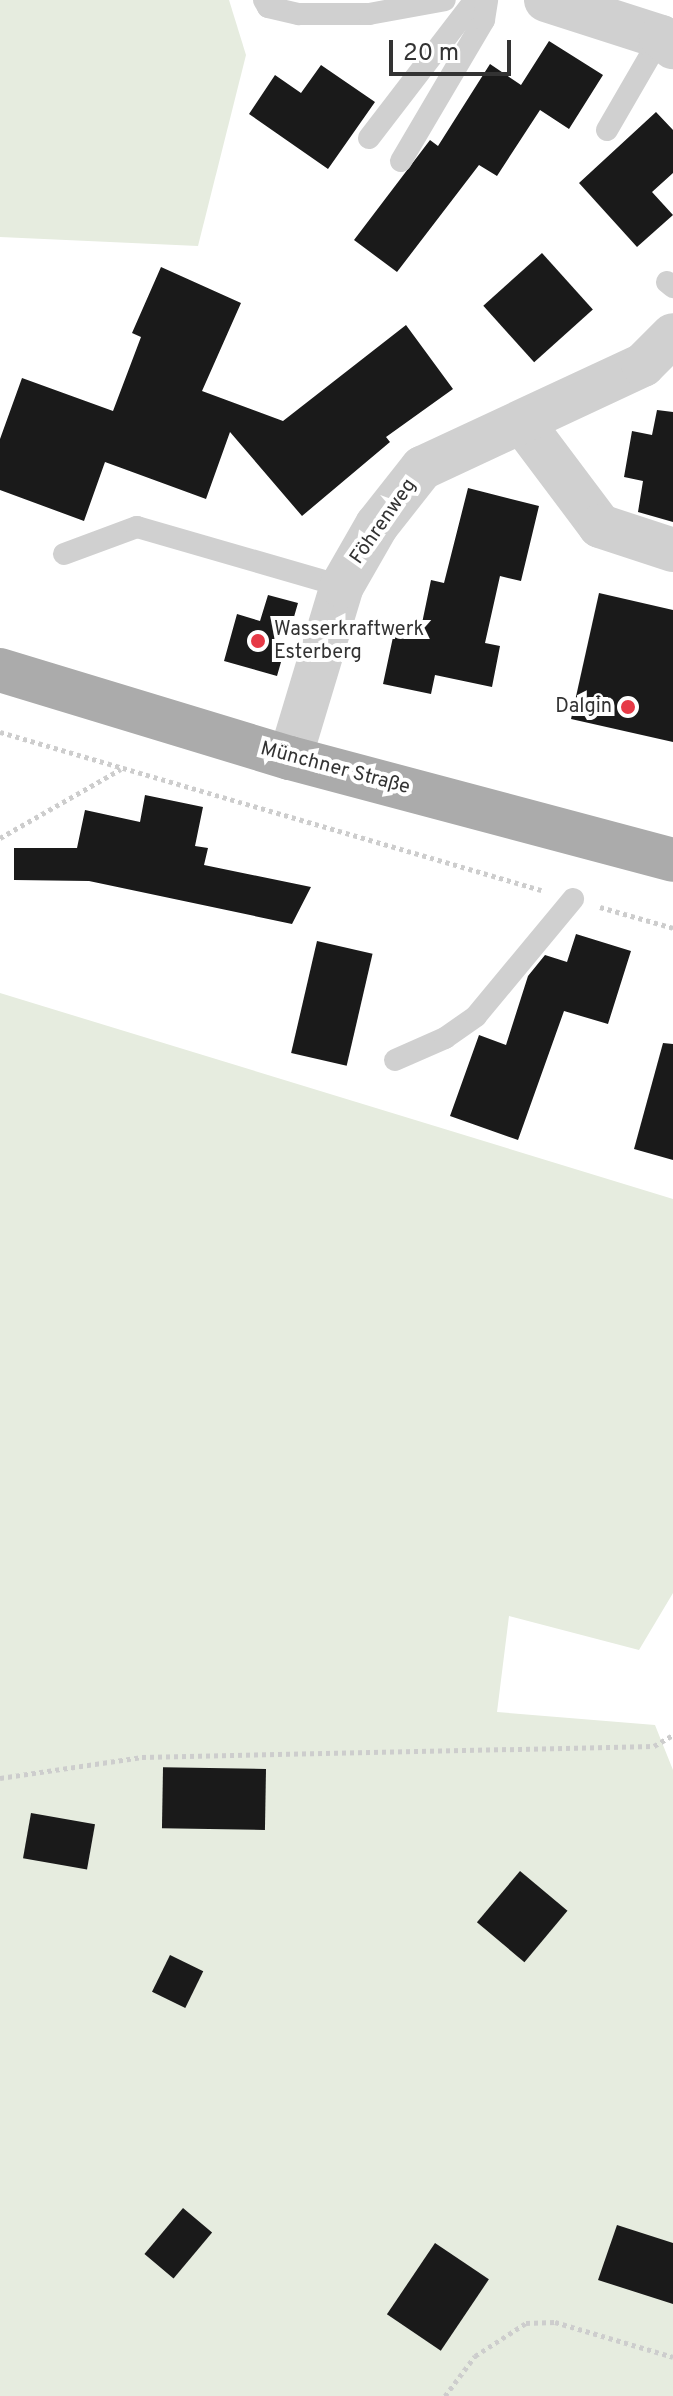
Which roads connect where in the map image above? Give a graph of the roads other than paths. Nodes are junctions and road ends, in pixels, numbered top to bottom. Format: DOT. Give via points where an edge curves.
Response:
graph roads {
  1 [pos="264,0"];
  2 [pos="445,0"];
  3 [pos="475,0"];
  4 [pos="487,0"];
  5 [pos="546,0"];
  6 [pos="667,42"];
  7 [pos="607,130"];
  8 [pos="369,138"];
  9 [pos="401,161"];
  10 [pos="673,335"];
  11 [pos="522,422"];
  12 [pos="673,550"];
  13 [pos="64,554"];
  14 [pos="342,586"];
  15 [pos="0,670"];
  16 [pos="290,758"];
  17 [pos="673,860"];
  18 [pos="573,899"];
  19 [pos="395,1060"];
  1 -- 2 [label="lane" via="268,7 299,14 341,14"];
  3 -- 8 [label="lane"];
  4 -- 9 [label="lane" via="484,20"];
  5 -- 6 [label="street"];
  6 -- 7 [label="lane"];
  10 -- 11 [label="street, Föhrenweg" via="643,365"];
  11 -- 12 [label="street" via="600,526"];
  11 -- 14 [label="street, Föhrenweg" via="422,468 377,525"];
  13 -- 14 [label="lane" via="137,527"];
  14 -- 16 [label="street, Föhrenweg"];
  15 -- 16 [label="main road, Münchner Straße"];
  16 -- 17 [label="main road, Münchner Straße"];
  18 -- 19 [label="lane" via="476,1016 445,1038"];
}
